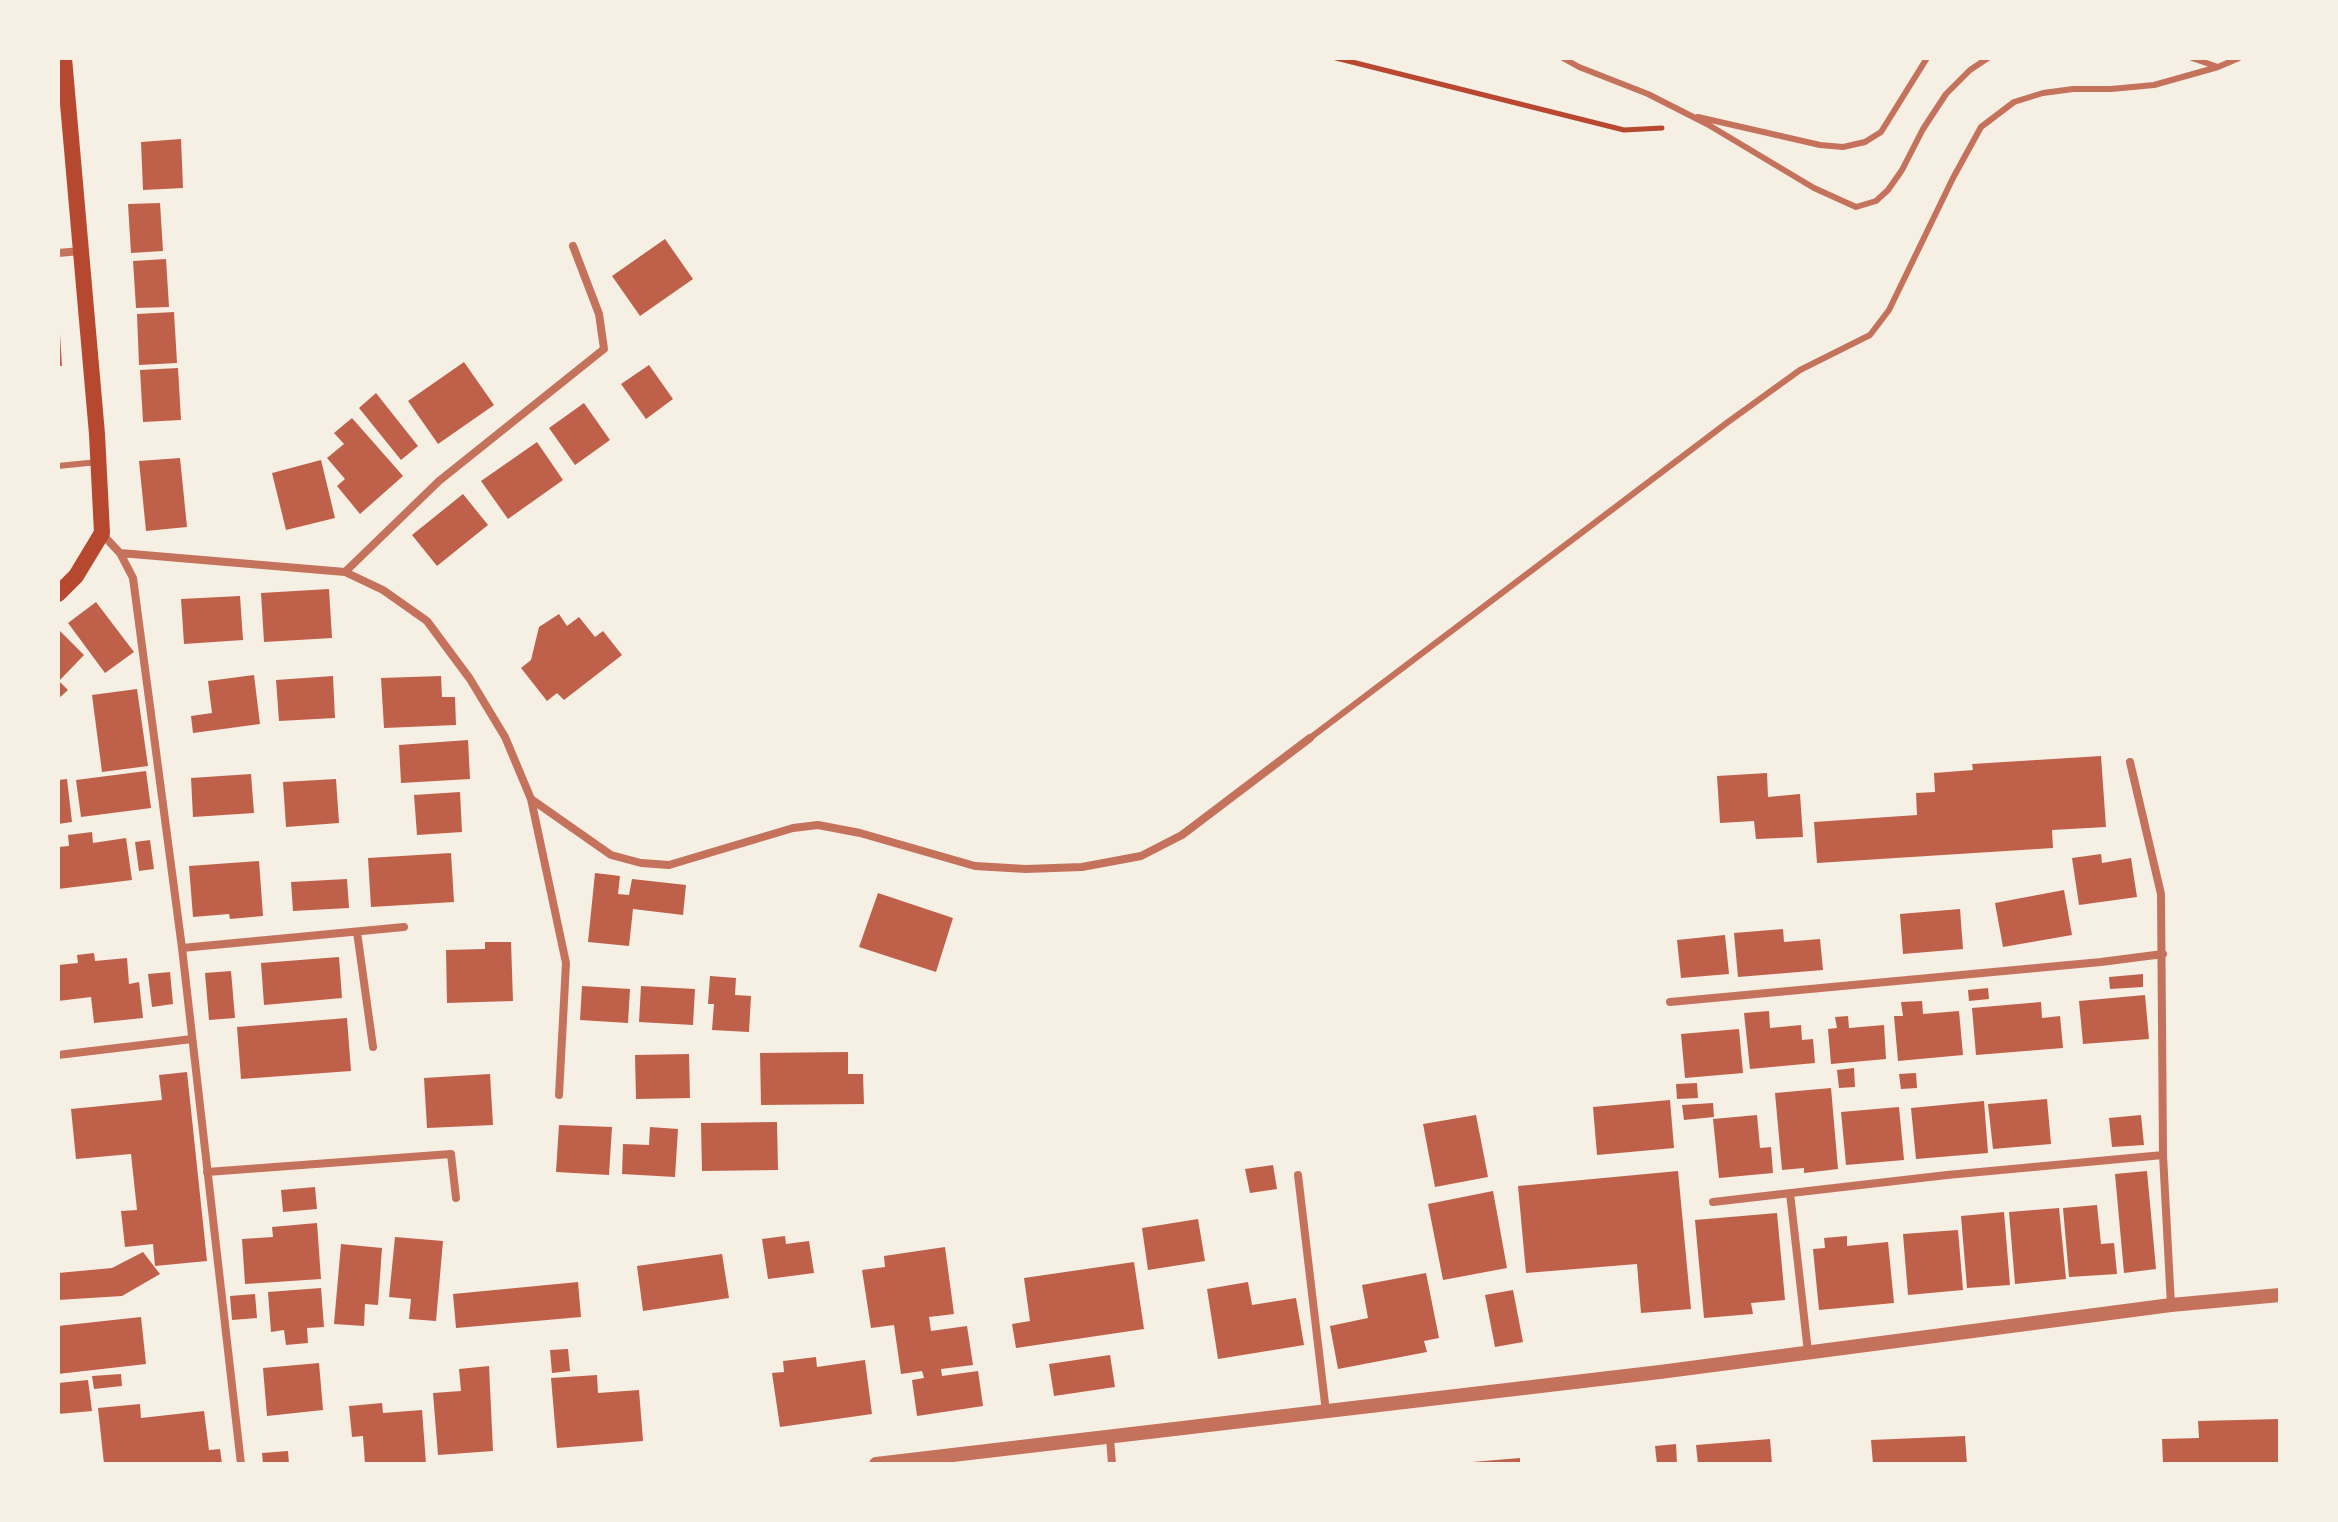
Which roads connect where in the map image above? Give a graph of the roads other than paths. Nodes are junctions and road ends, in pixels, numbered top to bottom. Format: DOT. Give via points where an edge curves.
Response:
graph roads {
  1 [pos="64,58"];
  2 [pos="1563,58"];
  3 [pos="1927,58"];
  4 [pos="1988,58"];
  5 [pos="2192,58"];
  6 [pos="2239,58"];
  7 [pos="2218,67"];
  8 [pos="1687,114"];
  9 [pos="573,246"];
  10 [pos="81,251"];
  11 [pos="58,253"];
  12 [pos="98,462"];
  13 [pos="58,466"];
  14 [pos="102,533"];
  15 [pos="120,553"];
  16 [pos="345,572"];
  17 [pos="58,594"];
  18 [pos="1310,738"];
  19 [pos="2130,762"];
  20 [pos="531,799"];
  21 [pos="404,927"];
  22 [pos="357,932"];
  23 [pos="182,948"];
  24 [pos="2163,954"];
  25 [pos="1670,1002"];
  26 [pos="192,1039"];
  27 [pos="373,1047"];
  28 [pos="58,1055"];
  29 [pos="559,1095"];
  30 [pos="2163,1155"];
  31 [pos="207,1172"];
  32 [pos="1298,1175"];
  33 [pos="1790,1193"];
  34 [pos="456,1198"];
  35 [pos="1713,1202"];
  36 [pos="2280,1295"];
  37 [pos="2171,1305"];
  38 [pos="1808,1352"];
  39 [pos="1326,1412"];
  40 [pos="1110,1438"];
  41 [pos="241,1464"];
  42 [pos="876,1464"];
  43 [pos="1112,1464"];
  1 -- 10 [label="main road"];
  2 -- 8 [label="lane"];
  3 -- 8 [label="lane" via="1881,132 1865,142 1820,145"];
  4 -- 8 [label="lane" via="1946,94 1888,190 1865,205 1847,204 1814,188"];
  5 -- 7 [label="lane"];
  6 -- 7 [label="lane"];
  7 -- 18 [label="lane" via="2154,85 2073,89 2014,102 1981,127 1889,310 1870,335 1800,370"];
  9 -- 16 [label="street" via="599,314 604,349 439,481"];
  10 -- 11 [label="street"];
  10 -- 12 [label="main road"];
  12 -- 13 [label="lane"];
  12 -- 14 [label="main road"];
  14 -- 15 [label="street"];
  14 -- 17 [label="main road" via="76,576"];
  15 -- 16 [label="street"];
  15 -- 23 [label="street" via="133,578"];
  16 -- 20 [label="street" via="383,590 427,621 505,737"];
  18 -- 20 [label="street" via="1182,835 1141,856 1082,867 975,866 818,825 669,865 641,863 611,855"];
  19 -- 24 [label="street" via="2161,894"];
  20 -- 29 [label="street" via="566,963"];
  21 -- 22 [label="street"];
  22 -- 23 [label="street"];
  22 -- 27 [label="street"];
  23 -- 26 [label="street"];
  24 -- 25 [label="street"];
  24 -- 30 [label="street"];
  26 -- 28 [label="street"];
  26 -- 31 [label="street"];
  30 -- 33 [label="street"];
  30 -- 37 [label="street"];
  31 -- 34 [label="street" via="451,1154"];
  31 -- 41 [label="street"];
  32 -- 39 [label="street"];
  33 -- 35 [label="street"];
  33 -- 38 [label="street"];
  36 -- 37 [label="street"];
  37 -- 38 [label="street"];
  38 -- 39 [label="street"];
  39 -- 40 [label="street"];
  40 -- 42 [label="street"];
  40 -- 43 [label="street"];
}
